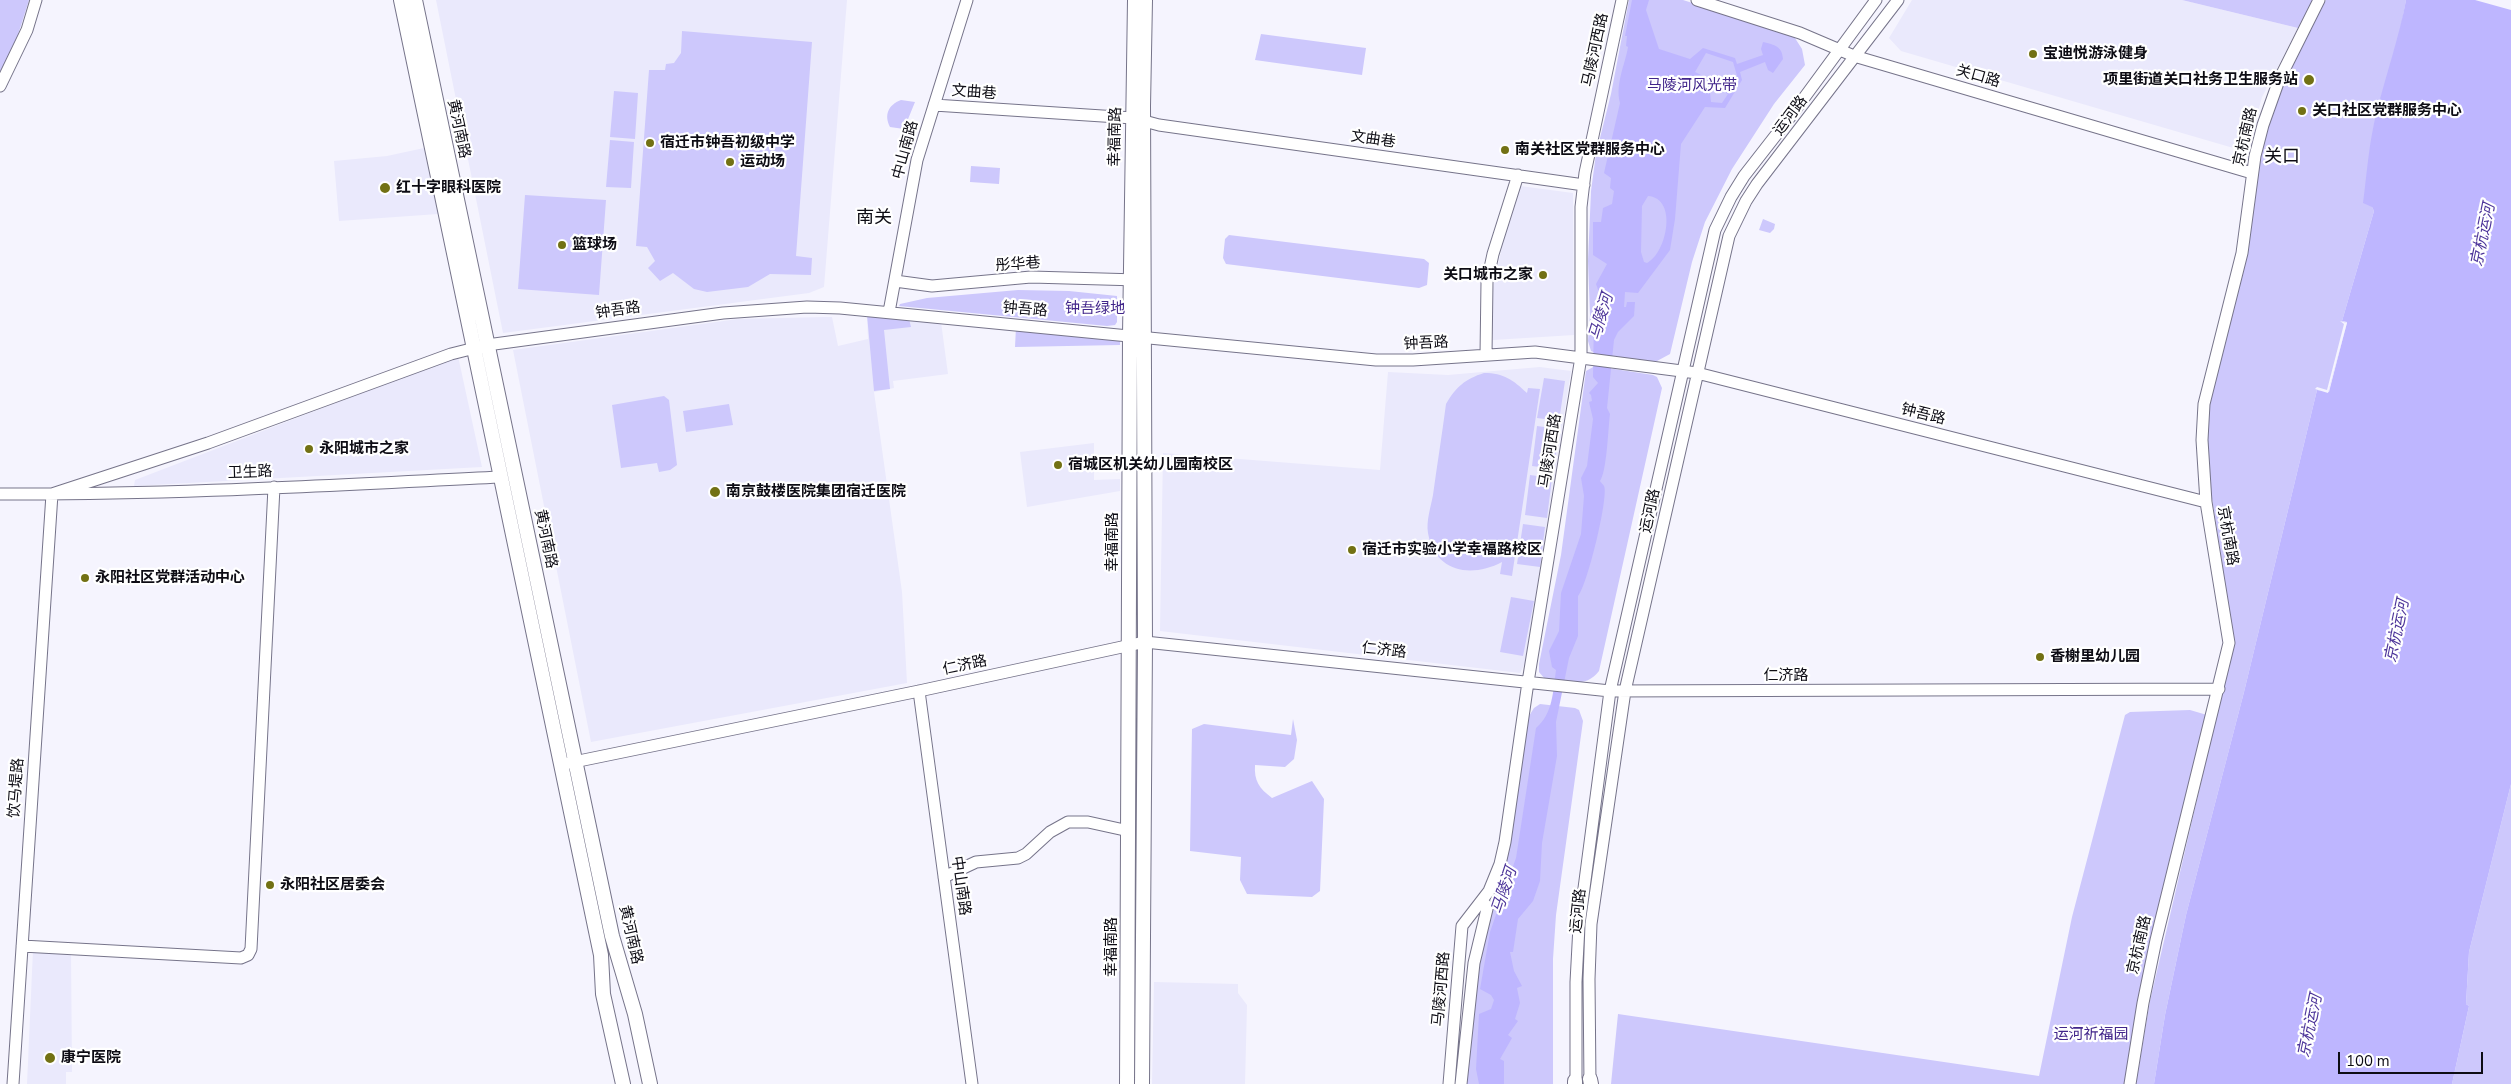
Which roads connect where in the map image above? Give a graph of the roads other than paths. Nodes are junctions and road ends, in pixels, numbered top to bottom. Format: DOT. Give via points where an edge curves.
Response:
graph roads {
  1 [pos="36,0"];
  2 [pos="401,0"];
  3 [pos="415,0"];
  4 [pos="967,0"];
  5 [pos="1135,0"];
  6 [pos="1145,0"];
  7 [pos="1622,0"];
  8 [pos="1698,0"];
  9 [pos="1876,0"];
  10 [pos="1898,0"];
  11 [pos="2320,0"];
  12 [pos="1838,50"];
  13 [pos="1854,56"];
  14 [pos="0,86"];
  15 [pos="934,105"];
  16 [pos="1138,119"];
  17 [pos="2252,173"];
  18 [pos="1518,175"];
  19 [pos="1584,184"];
  20 [pos="1137,280"];
  21 [pos="895,281"];
  22 [pos="889,312"];
  23 [pos="1137,335"];
  24 [pos="480,346"];
  25 [pos="1486,355"];
  26 [pos="1586,358"];
  27 [pos="1682,371"];
  28 [pos="1697,373"];
  29 [pos="500,477"];
  30 [pos="274,487"];
  31 [pos="0,494"];
  32 [pos="52,494"];
  33 [pos="2206,502"];
  34 [pos="1145,642"];
  35 [pos="1129,645"];
  36 [pos="1528,682"];
  37 [pos="2219,690"];
  38 [pos="919,691"];
  39 [pos="1610,691"];
  40 [pos="1625,691"];
  41 [pos="575,762"];
  42 [pos="560,766"];
  43 [pos="1128,832"];
  44 [pos="944,877"];
  45 [pos="1481,902"];
  46 [pos="22,946"];
  47 [pos="1590,1082"];
  48 [pos="1575,1083"];
  49 [pos="13,1084"];
  50 [pos="623,1084"];
  51 [pos="650,1084"];
  52 [pos="972,1084"];
  53 [pos="1127,1084"];
  54 [pos="1142,1084"];
  55 [pos="1449,1084"];
  56 [pos="1461,1084"];
  57 [pos="2130,1084"];
  1 -- 14 [label="street" via="24,37"];
  2 -- 24 [label="main road, 黄河南路"];
  3 -- 24 [label="main road, 黄河南路"];
  4 -- 15 [label="street, 中山南路"];
  5 -- 16 [label="main road, 幸福南路"];
  6 -- 16 [label="main road, 幸福南路"];
  7 -- 19 [label="street, 马陵河西路"];
  8 -- 12 [label="street, 关口路" via="1792,30"];
  9 -- 12 [label="street, 运河路"];
  10 -- 13 [label="street, 运河路"];
  11 -- 17 [label="street, 京杭南路" via="2270,102"];
  12 -- 13 [label="street, 关口路"];
  12 -- 27 [label="street, 运河路" via="1731,196 1715,230"];
  13 -- 17 [label="street, 关口路"];
  13 -- 28 [label="street, 运河路" via="1742,207 1729,236"];
  15 -- 16 [label="street, 文曲巷"];
  15 -- 21 [label="street, 中山南路" via="917,160"];
  16 -- 18 [label="street, 文曲巷"];
  16 -- 20 [label="main road, 幸福南路"];
  17 -- 33 [label="street, 京杭南路" via="2242,252 2204,404 2202,440"];
  18 -- 19 [label="street, 文曲巷"];
  18 -- 25 [label="street" via="1487,282"];
  19 -- 26 [label="street, 马陵河西路" via="1580,270"];
  20 -- 21 [label="street, 彤华巷" via="1031,277 932,286"];
  20 -- 23 [label="main road, 幸福南路"];
  21 -- 22 [label="street, 中山南路"];
  22 -- 23 [label="street, 钟吾路"];
  22 -- 24 [label="street, 钟吾路" via="775,308"];
  23 -- 25 [label="street, 钟吾路" via="1376,360"];
  23 -- 34 [label="main road, 幸福南路"];
  23 -- 35 [label="main road, 幸福南路"];
  24 -- 29 [label="main road, 黄河南路"];
  24 -- 32 [label="street, 钟吾路" via="450,354 208,443"];
  24 -- 41 [label="main road, 黄河南路"];
  25 -- 26 [label="street, 钟吾路" via="1524,352"];
  26 -- 27 [label="street, 钟吾路"];
  26 -- 36 [label="street, 马陵河西路"];
  27 -- 28 [label="street, 钟吾路"];
  27 -- 39 [label="street, 运河路"];
  28 -- 33 [label="street, 钟吾路"];
  28 -- 40 [label="street, 运河路"];
  29 -- 30 [label="street, 卫生路"];
  29 -- 42 [label="main road, 黄河南路"];
  30 -- 32 [label="street, 卫生路"];
  30 -- 46 [label="street" via="251,949 248,956"];
  31 -- 32 [label="street, 卫生路"];
  32 -- 46 [label="street, 饮马堤路"];
  33 -- 37 [label="street, 京杭南路" via="2229,643"];
  34 -- 35 [label="street, 仁济路"];
  34 -- 36 [label="street, 仁济路"];
  34 -- 54 [label="main road, 幸福南路"];
  35 -- 38 [label="street, 仁济路"];
  35 -- 43 [label="main road, 幸福南路"];
  36 -- 39 [label="street, 仁济路"];
  36 -- 45 [label="street, 马陵河西路" via="1505,842 1493,881"];
  37 -- 40 [label="street, 仁济路"];
  37 -- 57 [label="street, 京杭南路" via="2156,940"];
  38 -- 41 [label="street, 仁济路"];
  38 -- 44 [label="street, 中山南路"];
  39 -- 40 [label="street, 仁济路"];
  39 -- 48 [label="street, 运河路" via="1579,926"];
  40 -- 47 [label="street, 运河路" via="1592,924"];
  41 -- 42 [label="street, 仁济路"];
  41 -- 51 [label="main road, 黄河南路" via="617,958 635,1014"];
  42 -- 50 [label="main road, 黄河南路" via="601,955 603,994"];
  43 -- 44 [label="street" via="1088,822 1068,822 1018,858 976,862"];
  43 -- 53 [label="main road, 幸福南路"];
  44 -- 52 [label="street, 中山南路"];
  45 -- 55 [label="street, 马陵河西路" via="1462,926"];
  45 -- 56 [label="street, 马陵河西路" via="1487,908 1474,963"];
  46 -- 49 [label="street, 饮马堤路"];
}
